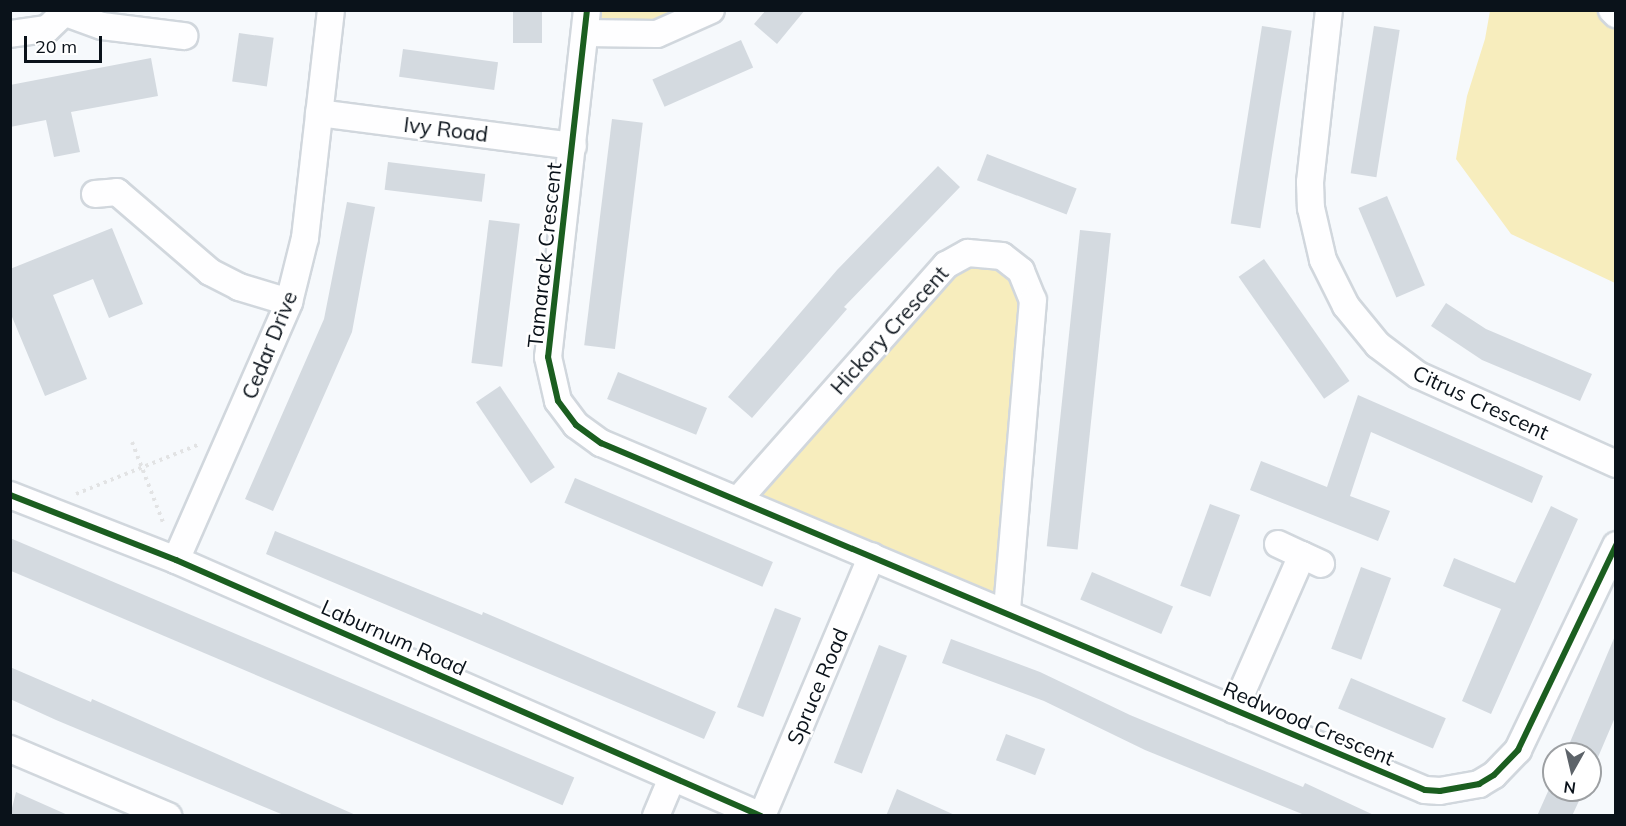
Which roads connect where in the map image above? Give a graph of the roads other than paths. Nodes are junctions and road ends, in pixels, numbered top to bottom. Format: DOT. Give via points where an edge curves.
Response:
graph roads {
  1 [pos="331,10"];
  2 [pos="711,10"];
  3 [pos="1329,10"];
  4 [pos="1612,10"];
  5 [pos="66,12"];
  6 [pos="1616,14"];
  7 [pos="586,22"];
  8 [pos="10,34"];
  9 [pos="184,36"];
  10 [pos="320,113"];
  11 [pos="573,146"];
  12 [pos="95,194"];
  13 [pos="289,302"];
  14 [pos="1616,464"];
  15 [pos="10,495"];
  16 [pos="738,500"];
  17 [pos="1278,544"];
  18 [pos="1615,550"];
  19 [pos="872,556"];
  20 [pos="176,560"];
  21 [pos="1007,611"];
  22 [pos="1234,710"];
  23 [pos="10,749"];
  24 [pos="672,778"];
  25 [pos="168,816"];
  26 [pos="656,816"];
  27 [pos="762,816"];
  1 -- 10 [label="street, Cedar Drive"];
  2 -- 7 [label="street" via="657,34"];
  3 -- 14 [label="street, Citrus Crescent" via="1310,182 1311,208 1323,260 1346,306 1378,345 1418,375"];
  4 -- 6 [label="street"];
  5 -- 8 [label="street" via="47,29"];
  5 -- 9 [label="street" via="102,26"];
  7 -- 11 [label="street, Tamarack Crescent"];
  10 -- 11 [label="street, Ivy Road"];
  10 -- 13 [label="street, Cedar Drive" via="305,238"];
  11 -- 16 [label="street, Tamarack Crescent" via="548,357 558,401 576,425 600,443"];
  12 -- 13 [label="street" via="117,192 210,272"];
  13 -- 20 [label="street, Cedar Drive"];
  15 -- 20 [label="street, Laburnum Road"];
  16 -- 19 [label="street, Tamarack Crescent"];
  16 -- 21 [label="street, Hickory Crescent" via="945,265 968,254 1002,256 1022,271 1033,300"];
  17 -- 22 [label="street" via="1312,560"];
  18 -- 22 [label="street, Redwood Crescent" via="1518,750 1501,769 1479,784 1455,790 1425,790"];
  19 -- 21 [label="street, Redwood Crescent"];
  19 -- 27 [label="street, Spruce Road"];
  20 -- 24 [label="street, Laburnum Road"];
  21 -- 22 [label="street, Redwood Crescent"];
  23 -- 25 [label="street"];
  24 -- 26 [label="street"];
  24 -- 27 [label="street, Laburnum Road"];
}
